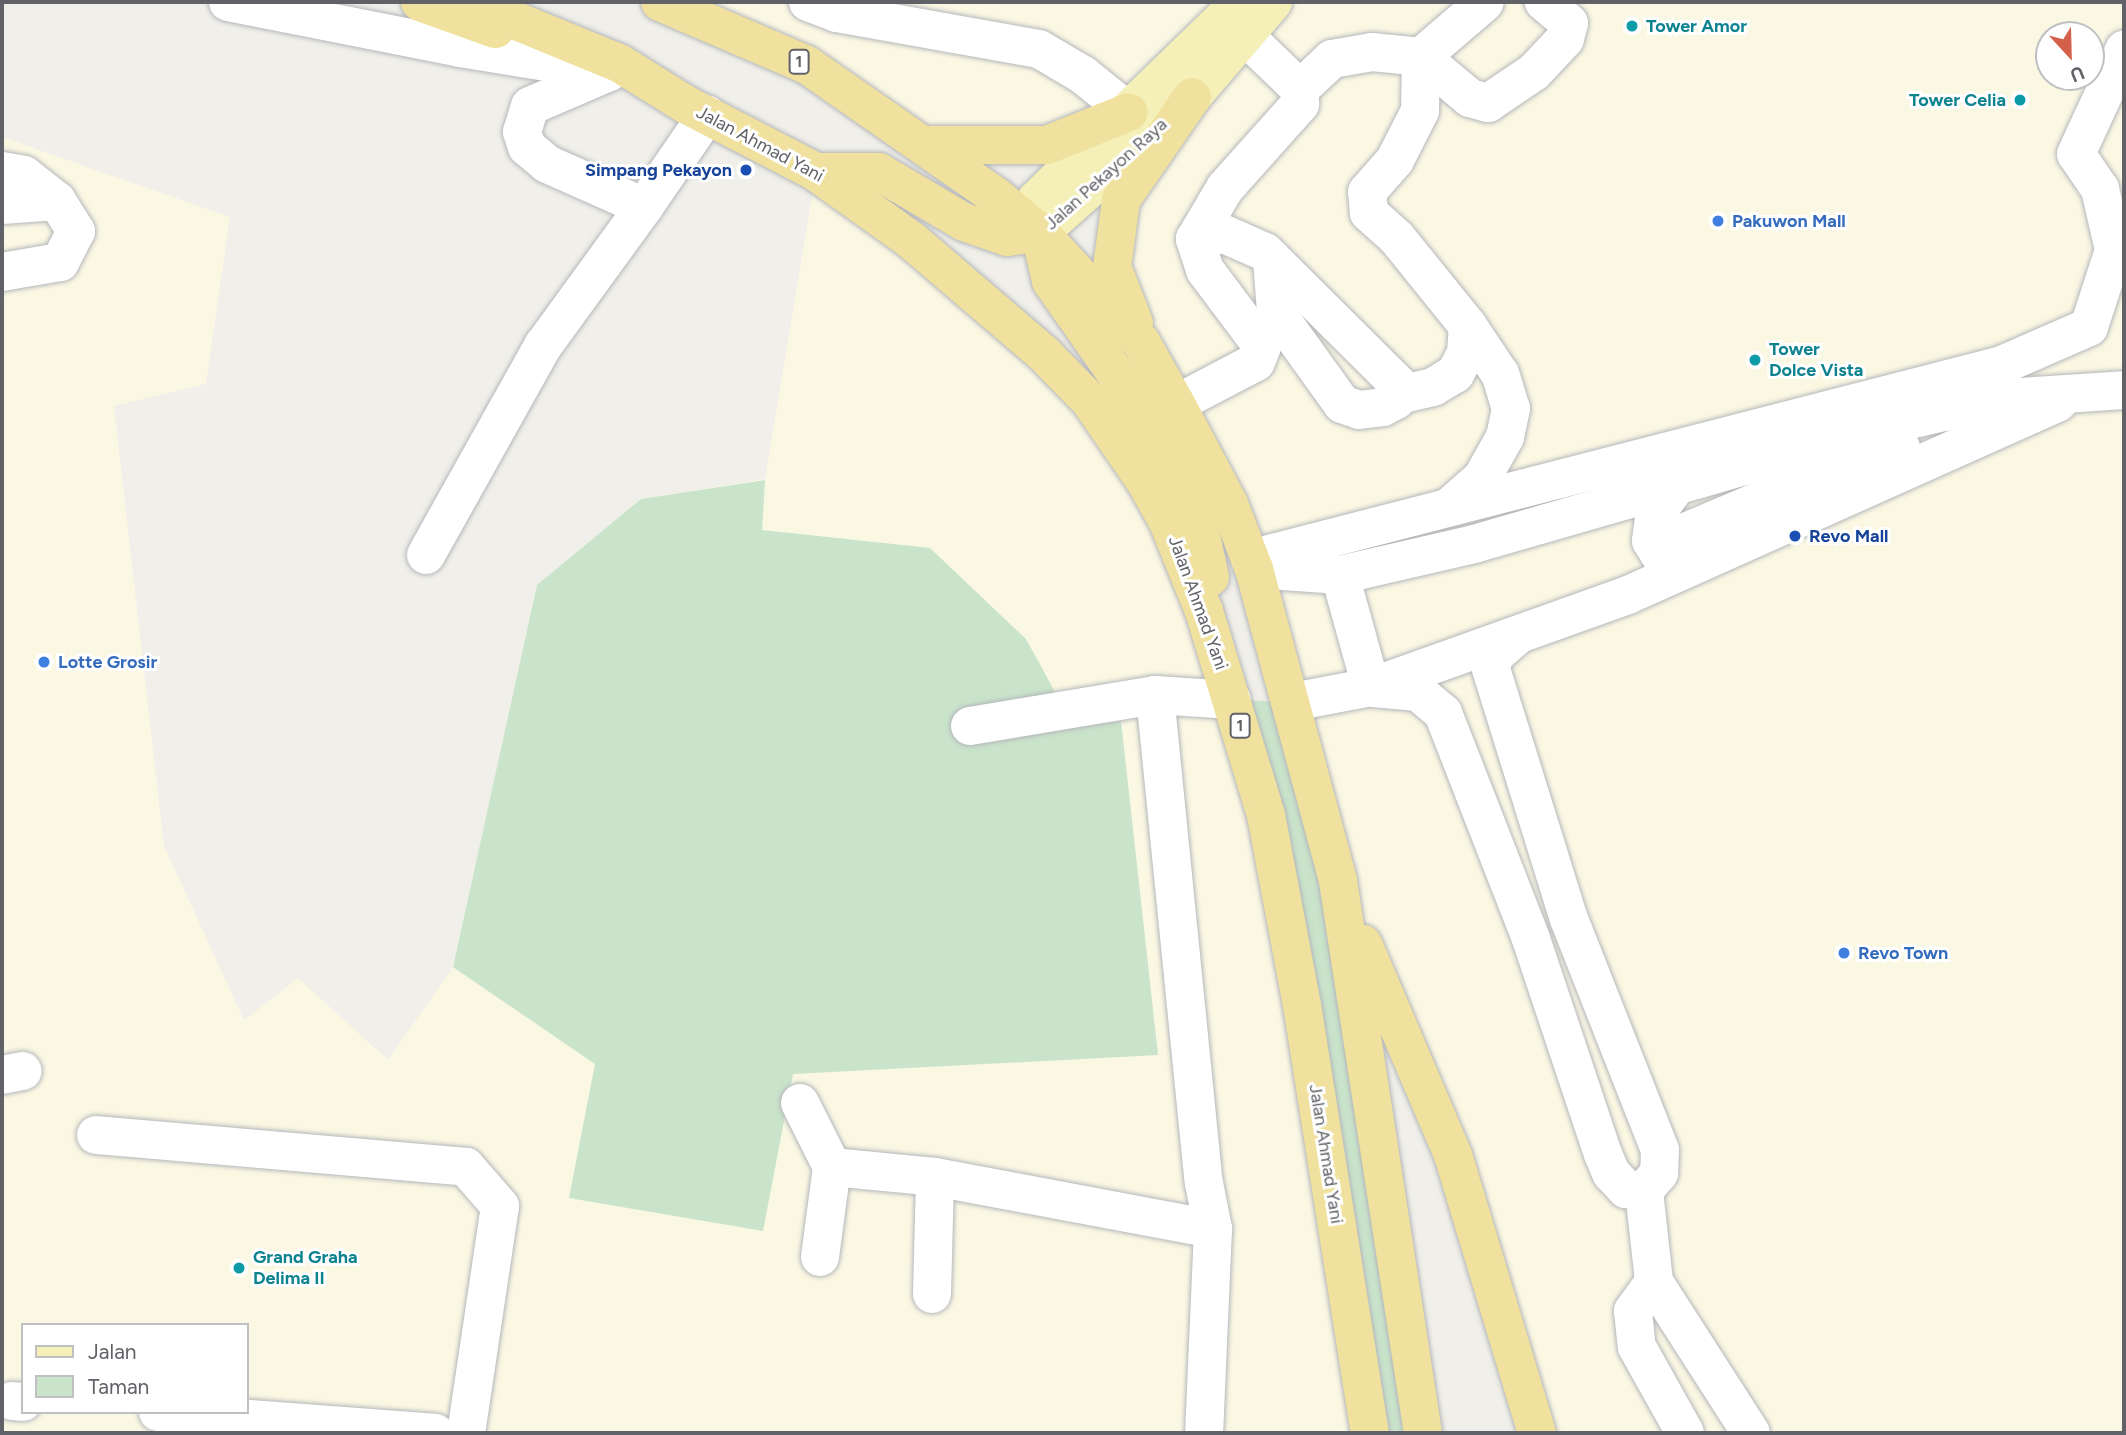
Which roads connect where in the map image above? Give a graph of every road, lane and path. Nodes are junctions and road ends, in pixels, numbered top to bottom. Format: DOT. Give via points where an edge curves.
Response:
graph roads {
  1 [pos="228,2"];
  2 [pos="420,2"];
  3 [pos="470,2"];
  4 [pos="660,2"];
  5 [pos="808,2"];
  6 [pos="1485,2"];
  7 [pos="1544,2"];
  8 [pos="1254,15"];
  9 [pos="1421,57"];
  10 [pos="2121,64"];
  11 [pos="609,72"];
  12 [pos="1307,83"];
  13 [pos="1192,97"];
  14 [pos="696,110"];
  15 [pos="1129,113"];
  16 [pos="927,145"];
  17 [pos="2,171"];
  18 [pos="816,172"];
  19 [pos="57,201"];
  20 [pos="2,205"];
  21 [pos="644,206"];
  22 [pos="1040,233"];
  23 [pos="1195,239"];
  24 [pos="1272,259"];
  25 [pos="2,272"];
  26 [pos="1468,326"];
  27 [pos="1141,342"];
  28 [pos="1393,380"];
  29 [pos="2124,390"];
  30 [pos="2087,391"];
  31 [pos="1176,404"];
  32 [pos="1879,427"];
  33 [pos="1912,469"];
  34 [pos="1677,485"];
  35 [pos="1447,508"];
  36 [pos="1692,547"];
  37 [pos="426,555"];
  38 [pos="1252,564"];
  39 [pos="1340,575"];
  40 [pos="1518,635"];
  41 [pos="1371,687"];
  42 [pos="1155,695"];
  43 [pos="1232,700"];
  44 [pos="1293,702"];
  45 [pos="970,726"];
  46 [pos="1338,881"];
  47 [pos="1569,919"];
  48 [pos="1531,939"];
  49 [pos="1594,983"];
  50 [pos="1549,991"];
  51 [pos="800,1103"];
  52 [pos="96,1135"];
  53 [pos="832,1167"];
  54 [pos="935,1177"];
  55 [pos="1644,1191"];
  56 [pos="1213,1229"];
  57 [pos="820,1257"];
  58 [pos="1654,1282"];
  59 [pos="932,1294"];
  60 [pos="184,1414"];
  61 [pos="435,1433"];
  62 [pos="466,1433"];
  63 [pos="1204,1433"];
  64 [pos="1370,1433"];
  65 [pos="1423,1433"];
  66 [pos="1537,1433"];
  67 [pos="1685,1433"];
  68 [pos="1751,1433"];
  1 -- 11 [label="street"];
  2 -- 11 [label="highway"];
  3 -- 14 [label="highway, Jalan Ahmad Yani / 1" via="619,63"];
  4 -- 16 [label="highway, 1" via="807,65"];
  5 -- 15 [label="street" via="836,13 1039,50 1083,75"];
  6 -- 9 [label="street"];
  7 -- 9 [label="street" via="1569,23 1565,39 1534,72 1488,103 1470,98"];
  8 -- 12 [label="street"];
  8 -- 13 [label="main road, Jalan Pekayon Raya"];
  8 -- 15 [label="main road, Jalan Pekayon Raya"];
  9 -- 12 [label="street" via="1372,52 1332,60"];
  9 -- 26 [label="street" via="1420,111 1395,160 1367,192 1370,213 1397,238"];
  10 -- 35 [label="street" via="2076,154 2100,189 2114,250 2089,327 2002,365"];
  11 -- 14 [label="highway"];
  11 -- 21 [label="street" via="530,106 522,132 527,147 547,164"];
  12 -- 23 [label="street" via="1300,104 1225,188"];
  13 -- 22 [label="main road, Jalan Pekayon Raya"];
  13 -- 27 [label="highway" via="1121,200 1112,267"];
  14 -- 18 [label="highway, Jalan Ahmad Yani / 1"];
  14 -- 21 [label="street"];
  15 -- 16 [label="highway" via="1047,145"];
  15 -- 22 [label="main road, Jalan Pekayon Raya" via="1036,200"];
  16 -- 22 [label="highway, 1"];
  17 -- 19 [label="street" via="24,175"];
  18 -- 22 [label="highway" via="879,172 964,222 1007,237"];
  18 -- 43 [label="highway, Jalan Ahmad Yani / 1" via="999,312 1090,401 1168,522 1204,611"];
  19 -- 20 [label="street"];
  19 -- 25 [label="street" via="76,231 60,262"];
  21 -- 37 [label="street" via="543,346"];
  22 -- 27 [label="highway, 1"];
  22 -- 43 [label="highway" via="1051,281 1161,438 1194,503"];
  23 -- 24 [label="street" via="1224,234 1244,240"];
  23 -- 31 [label="street" via="1205,270 1262,346 1256,362"];
  24 -- 28 [label="street"];
  24 -- 28 [label="street" via="1276,312 1342,404 1359,410 1383,407 1396,400"];
  26 -- 28 [label="street" via="1466,354 1455,374 1433,387 1407,393"];
  26 -- 35 [label="street" via="1500,374 1511,409 1505,437 1482,478"];
  27 -- 31 [label="highway, 1"];
  29 -- 30 [label="street"];
  30 -- 32 [label="street" via="2005,398"];
  30 -- 33 [label="street"];
  31 -- 38 [label="highway, 1" via="1229,504"];
  32 -- 33 [label="street" via="1915,432 1921,453"];
  32 -- 34 [label="street"];
  33 -- 36 [label="street"];
  34 -- 36 [label="street" via="1654,517 1651,541 1667,567"];
  34 -- 39 [label="street" via="1474,544"];
  35 -- 38 [label="street"];
  36 -- 40 [label="street"];
  38 -- 39 [label="street"];
  38 -- 44 [label="highway, 1"];
  39 -- 41 [label="street"];
  40 -- 41 [label="street"];
  40 -- 47 [label="street" via="1494,656 1491,669"];
  41 -- 44 [label="street"];
  41 -- 48 [label="street" via="1418,692 1443,713"];
  42 -- 43 [label="street"];
  42 -- 45 [label="street"];
  42 -- 56 [label="street" via="1203,1183"];
  43 -- 64 [label="highway, Jalan Ahmad Yani / 1" via="1266,815"];
  44 -- 46 [label="highway, 1"];
  46 -- 65 [label="highway, 1"];
  46 -- 66 [label="highway" via="1453,1155"];
  47 -- 48 [label="street" via="1567,935 1553,945"];
  47 -- 49 [label="street"];
  48 -- 50 [label="street"];
  49 -- 50 [label="street" via="1572,958 1551,966 1546,975"];
  49 -- 55 [label="street" via="1660,1150 1659,1173"];
  50 -- 55 [label="street" via="1611,1173 1626,1189"];
  51 -- 53 [label="street"];
  52 -- 62 [label="street" via="466,1167 500,1206"];
  53 -- 54 [label="street"];
  53 -- 57 [label="street"];
  54 -- 56 [label="street"];
  54 -- 59 [label="street"];
  55 -- 58 [label="street"];
  56 -- 63 [label="street"];
  58 -- 67 [label="street" via="1633,1311 1637,1347"];
  58 -- 68 [label="street"];
  60 -- 61 [label="street"];
}
